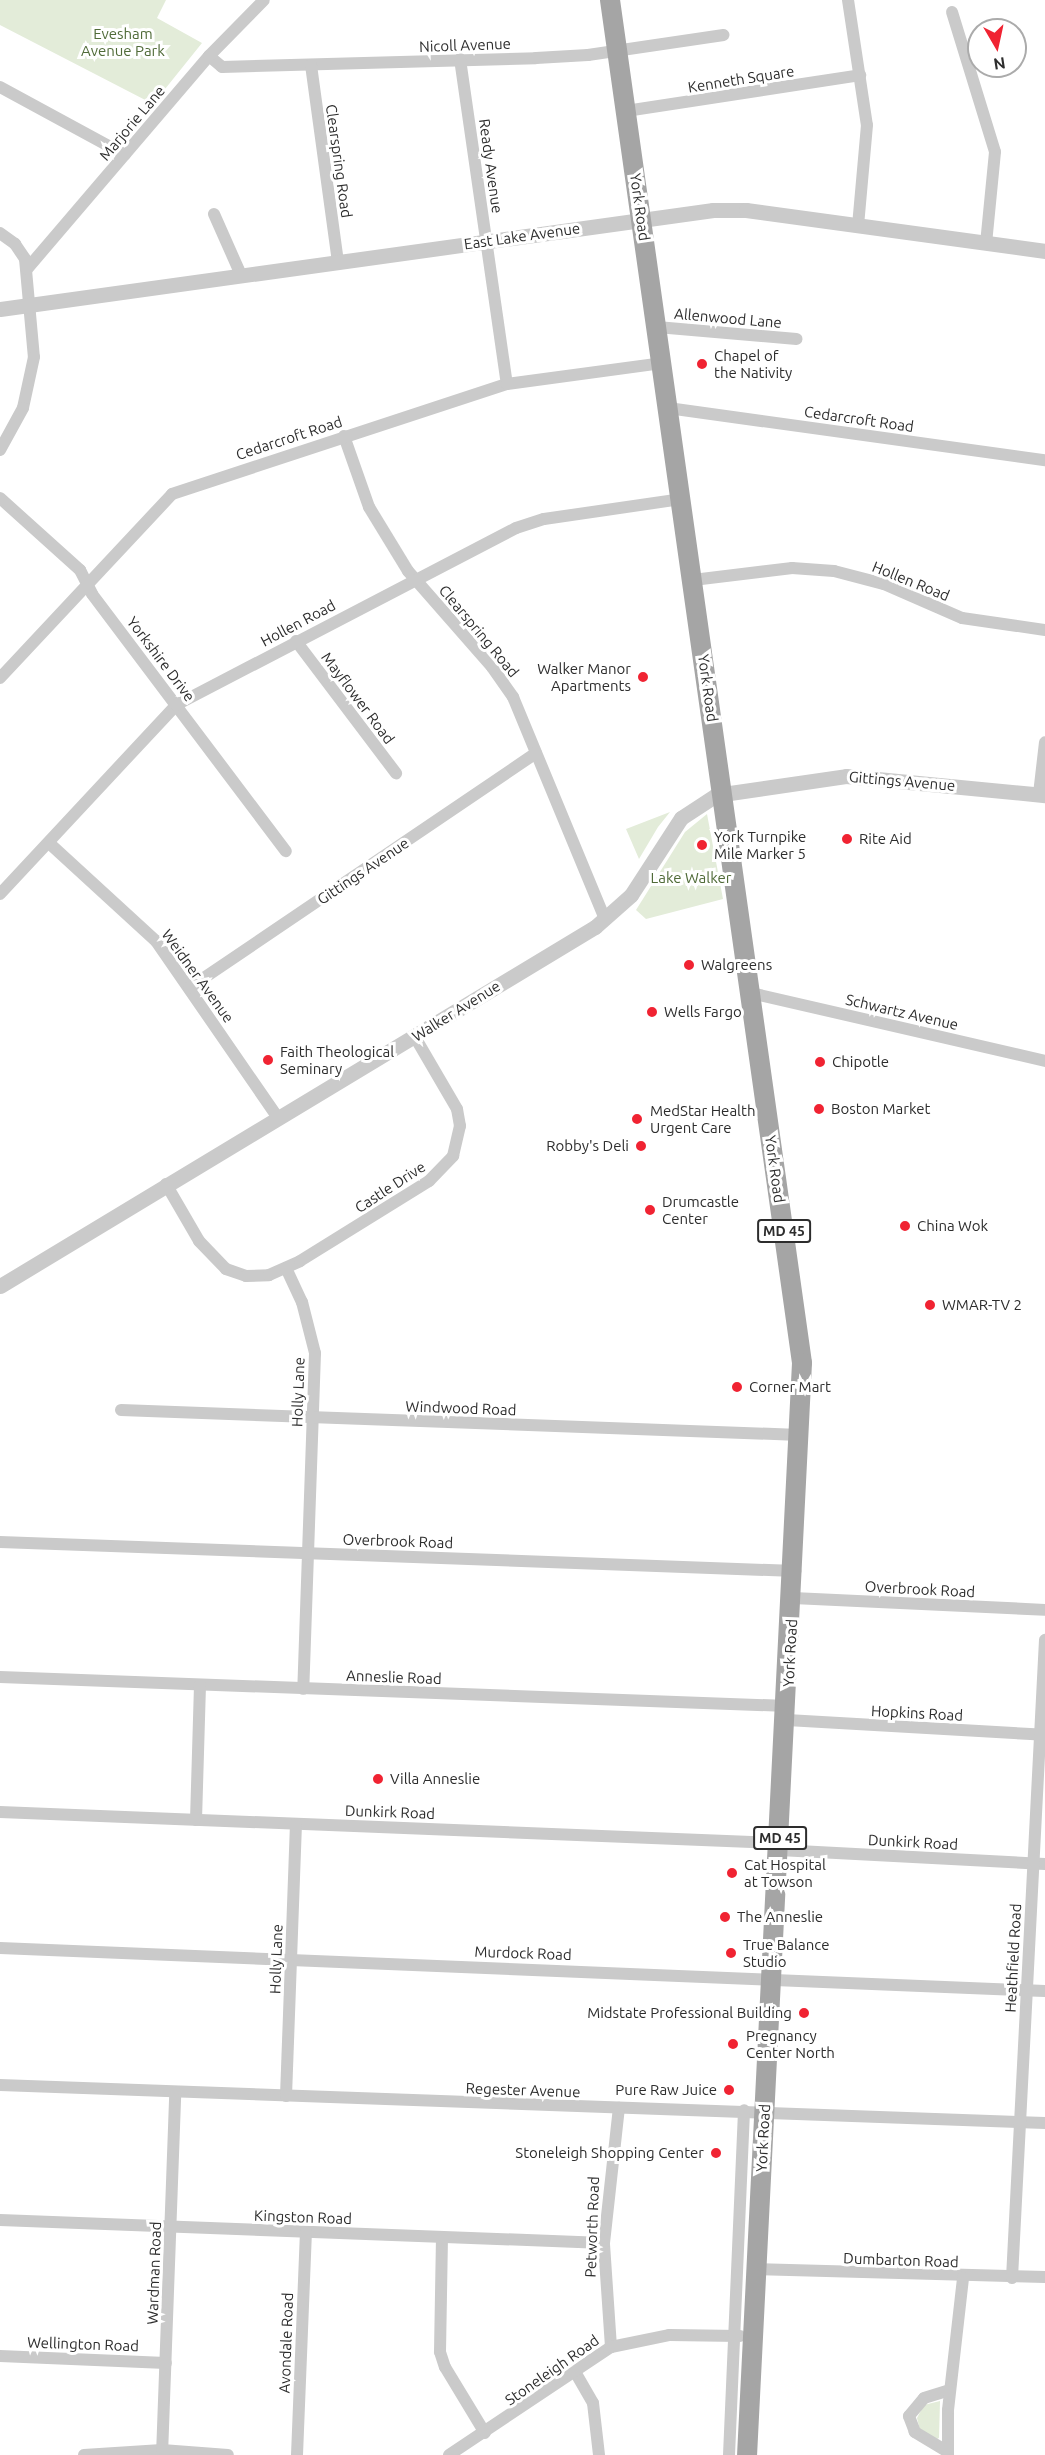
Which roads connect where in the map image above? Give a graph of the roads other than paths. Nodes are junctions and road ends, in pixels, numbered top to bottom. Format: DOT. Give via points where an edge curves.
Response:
graph roads {
  1 [pos="264,0"];
  2 [pos="610,0"];
  3 [pos="848,0"];
  4 [pos="952,12"];
  5 [pos="724,35"];
  6 [pos="618,51"];
  7 [pos="209,56"];
  8 [pos="460,59"];
  9 [pos="311,65"];
  10 [pos="860,75"];
  11 [pos="0,87"];
  12 [pos="626,111"];
  13 [pos="125,155"];
  14 [pos="214,214"];
  15 [pos="642,219"];
  16 [pos="858,226"];
  17 [pos="0,233"];
  18 [pos="486,241"];
  19 [pos="986,243"];
  20 [pos="1045,251"];
  21 [pos="338,261"];
  22 [pos="27,269"];
  23 [pos="240,275"];
  24 [pos="32,305"];
  25 [pos="0,309"];
  26 [pos="657,327"];
  27 [pos="796,339"];
  28 [pos="662,363"];
  29 [pos="507,384"];
  30 [pos="668,408"];
  31 [pos="344,436"];
  32 [pos="0,450"];
  33 [pos="1045,460"];
  34 [pos="0,498"];
  35 [pos="681,499"];
  36 [pos="415,579"];
  37 [pos="693,580"];
  38 [pos="87,582"];
  39 [pos="1045,630"];
  40 [pos="296,642"];
  41 [pos="0,678"];
  42 [pos="176,705"];
  43 [pos="1045,742"];
  44 [pos="536,753"];
  45 [pos="396,773"];
  46 [pos="723,792"];
  47 [pos="1042,795"];
  48 [pos="49,843"];
  49 [pos="286,851"];
  50 [pos="0,894"];
  51 [pos="605,920"];
  52 [pos="189,988"];
  53 [pos="751,993"];
  54 [pos="415,1037"];
  55 [pos="1045,1061"];
  56 [pos="278,1118"];
  57 [pos="166,1184"];
  58 [pos="286,1268"];
  59 [pos="0,1286"];
  60 [pos="121,1410"];
  61 [pos="312,1418"];
  62 [pos="800,1435"];
  63 [pos="0,1542"];
  64 [pos="308,1553"];
  65 [pos="795,1571"];
  66 [pos="793,1598"];
  67 [pos="1045,1610"];
  68 [pos="1045,1640"];
  69 [pos="0,1677"];
  70 [pos="200,1685"];
  71 [pos="303,1689"];
  72 [pos="787,1713"];
  73 [pos="1043,1735"];
  74 [pos="0,1812"];
  75 [pos="196,1820"];
  76 [pos="296,1824"];
  77 [pos="779,1846"];
  78 [pos="1039,1864"];
  79 [pos="0,1948"];
  80 [pos="291,1959"];
  81 [pos="772,1978"];
  82 [pos="1027,1990"];
  83 [pos="1045,1991"];
  84 [pos="0,2085"];
  85 [pos="176,2092"];
  86 [pos="286,2096"];
  87 [pos="619,2108"];
  88 [pos="744,2110"];
  89 [pos="765,2110"];
  90 [pos="1020,2123"];
  91 [pos="1045,2123"];
  92 [pos="0,2220"];
  93 [pos="170,2227"];
  94 [pos="306,2232"];
  95 [pos="442,2237"];
  96 [pos="604,2243"];
  97 [pos="757,2269"];
  98 [pos="1045,2277"];
  99 [pos="963,2278"];
  100 [pos="1012,2278"];
  101 [pos="744,2337"];
  102 [pos="611,2347"];
  103 [pos="0,2356"];
  104 [pos="166,2363"];
  105 [pos="574,2370"];
  106 [pos="950,2390"];
  107 [pos="485,2433"];
  108 [pos="162,2452"];
  109 [pos="948,2453"];
  110 [pos="84,2455"];
  111 [pos="228,2455"];
  112 [pos="297,2455"];
  113 [pos="449,2455"];
  114 [pos="599,2455"];
  115 [pos="729,2455"];
  116 [pos="747,2455"];
  1 -- 7 [label="street, Marjorie Lane"];
  2 -- 6 [label="main road, York Road"];
  3 -- 10 [label="street"];
  4 -- 19 [label="street" via="995,152"];
  5 -- 6 [label="street, Nicoll Avenue"];
  6 -- 8 [label="street, Nicoll Avenue"];
  6 -- 12 [label="main road, York Road"];
  7 -- 9 [label="street, Nicoll Avenue" via="222,67"];
  7 -- 13 [label="street, Marjorie Lane"];
  8 -- 9 [label="street, Nicoll Avenue"];
  8 -- 18 [label="street, Ready Avenue"];
  9 -- 21 [label="street, Clearspring Road"];
  10 -- 12 [label="street, Kenneth Square"];
  10 -- 16 [label="street" via="868,142"];
  11 -- 13 [label="street"];
  12 -- 15 [label="main road, York Road"];
  13 -- 22 [label="street, Marjorie Lane"];
  14 -- 23 [label="street"];
  15 -- 16 [label="street, East Lake Avenue" via="738,210"];
  15 -- 18 [label="street, East Lake Avenue"];
  15 -- 26 [label="main road, York Road"];
  16 -- 19 [label="street, East Lake Avenue"];
  17 -- 22 [label="street" via="21,250"];
  18 -- 21 [label="street, East Lake Avenue"];
  18 -- 29 [label="street, Ready Avenue"];
  19 -- 20 [label="street, East Lake Avenue"];
  21 -- 23 [label="street, East Lake Avenue"];
  22 -- 24 [label="street"];
  23 -- 24 [label="street, East Lake Avenue"];
  24 -- 25 [label="street, East Lake Avenue"];
  24 -- 32 [label="street" via="31,382 17,424"];
  26 -- 27 [label="street, Allenwood Lane"];
  26 -- 28 [label="main road, York Road"];
  28 -- 29 [label="street, Cedarcroft Road"];
  28 -- 30 [label="main road, York Road"];
  29 -- 31 [label="street, Cedarcroft Road"];
  30 -- 33 [label="street, Cedarcroft Road"];
  30 -- 35 [label="main road, York Road"];
  31 -- 36 [label="street, Clearspring Road" via="369,507"];
  31 -- 38 [label="street, Cedarcroft Road" via="172,494"];
  34 -- 38 [label="street, Yorkshire Drive" via="80,570"];
  35 -- 36 [label="street, Hollen Road" via="536,521"];
  35 -- 37 [label="main road, York Road"];
  36 -- 40 [label="street, Hollen Road"];
  36 -- 44 [label="street, Clearspring Road" via="502,679"];
  37 -- 39 [label="street, Hollen Road" via="792,568 834,571 884,584 962,618"];
  37 -- 46 [label="main road, York Road"];
  38 -- 41 [label="street, Cedarcroft Road"];
  38 -- 42 [label="street, Yorkshire Drive"];
  40 -- 42 [label="street, Hollen Road"];
  40 -- 45 [label="street, Mayflower Road"];
  42 -- 48 [label="street, Hollen Road"];
  42 -- 49 [label="street, Yorkshire Drive"];
  43 -- 47 [label="street"];
  44 -- 51 [label="street, Clearspring Road"];
  44 -- 52 [label="street, Gittings Avenue"];
  46 -- 47 [label="street, Gittings Avenue" via="846,776"];
  46 -- 51 [label="street, Walker Avenue" via="681,818 631,895"];
  46 -- 53 [label="main road, York Road"];
  48 -- 50 [label="street, Hollen Road"];
  48 -- 52 [label="street, Weidner Avenue" via="143,927"];
  51 -- 54 [label="street, Walker Avenue"];
  52 -- 56 [label="street, Weidner Avenue"];
  53 -- 55 [label="street, Schwartz Avenue"];
  53 -- 62 [label="main road, York Road / MD 45" via="802,1356"];
  54 -- 56 [label="street, Walker Avenue"];
  54 -- 58 [label="street, Castle Drive" via="457,1109 460,1126 453,1156 429,1181"];
  56 -- 57 [label="street, Walker Avenue"];
  57 -- 58 [label="street" via="199,1241 226,1269 256,1276"];
  57 -- 59 [label="street, Walker Avenue"];
  58 -- 61 [label="street, Holly Lane" via="305,1312 315,1353"];
  60 -- 61 [label="street, Windwood Road"];
  61 -- 62 [label="street, Windwood Road"];
  61 -- 64 [label="street, Holly Lane"];
  62 -- 65 [label="main road, York Road / MD 45"];
  63 -- 64 [label="street, Overbrook Road"];
  64 -- 65 [label="street, Overbrook Road"];
  64 -- 71 [label="street, Holly Lane"];
  65 -- 66 [label="main road, York Road / MD 45"];
  66 -- 67 [label="street, Overbrook Road"];
  66 -- 72 [label="main road, York Road / MD 45"];
  68 -- 73 [label="street, Heathfield Road"];
  69 -- 70 [label="street, Anneslie Road"];
  70 -- 71 [label="street, Anneslie Road"];
  70 -- 75 [label="street"];
  71 -- 72 [label="street, Anneslie Road"];
  72 -- 73 [label="street, Hopkins Road"];
  72 -- 77 [label="main road, York Road / MD 45"];
  73 -- 78 [label="street, Heathfield Road"];
  74 -- 75 [label="street, Dunkirk Road"];
  75 -- 76 [label="street, Dunkirk Road"];
  76 -- 77 [label="street, Dunkirk Road"];
  76 -- 80 [label="street, Holly Lane"];
  77 -- 78 [label="street, Dunkirk Road"];
  77 -- 81 [label="main road, York Road / MD 45"];
  78 -- 82 [label="street, Heathfield Road"];
  79 -- 80 [label="street, Murdock Road"];
  80 -- 81 [label="street, Murdock Road"];
  80 -- 86 [label="street, Holly Lane"];
  81 -- 82 [label="street, Murdock Road"];
  81 -- 89 [label="main road, York Road / MD 45"];
  82 -- 83 [label="street, Murdock Road"];
  82 -- 90 [label="street, Heathfield Road"];
  84 -- 85 [label="street, Regester Avenue"];
  85 -- 86 [label="street, Regester Avenue"];
  85 -- 93 [label="street, Wardman Road"];
  86 -- 87 [label="street, Regester Avenue"];
  87 -- 88 [label="street, Regester Avenue"];
  87 -- 96 [label="street, Petworth Road"];
  88 -- 89 [label="street, Regester Avenue"];
  88 -- 101 [label="street, York Road"];
  89 -- 90 [label="street, Regester Avenue"];
  89 -- 97 [label="main road, York Road / MD 45"];
  90 -- 91 [label="street, Regester Avenue"];
  90 -- 100 [label="street, Heathfield Road"];
  92 -- 93 [label="street, Kingston Road"];
  93 -- 94 [label="street, Kingston Road"];
  93 -- 104 [label="street, Wardman Road"];
  94 -- 95 [label="street, Kingston Road"];
  94 -- 112 [label="street, Avondale Road"];
  95 -- 96 [label="street, Kingston Road"];
  95 -- 107 [label="street" via="440,2352"];
  96 -- 102 [label="street, Petworth Road"];
  97 -- 99 [label="street, Dumbarton Road"];
  97 -- 101 [label="main road, York Road / MD 45"];
  98 -- 100 [label="street, Dumbarton Road"];
  99 -- 100 [label="street, Dumbarton Road"];
  99 -- 106 [label="street"];
  101 -- 102 [label="street, Stoneleigh Road" via="654,2336"];
  101 -- 115 [label="street, York Road"];
  101 -- 116 [label="main road, York Road / MD 45"];
  102 -- 105 [label="street, Stoneleigh Road"];
  103 -- 104 [label="street, Wellington Road"];
  104 -- 108 [label="street, Wardman Road"];
  105 -- 107 [label="street, Stoneleigh Road"];
  105 -- 114 [label="street" via="593,2403"];
  106 -- 109 [label="street"];
  106 -- 109 [label="street" via="924,2398 909,2416 915,2432"];
  107 -- 113 [label="street, Stoneleigh Road"];
  108 -- 110 [label="street"];
  108 -- 111 [label="street"];
}
